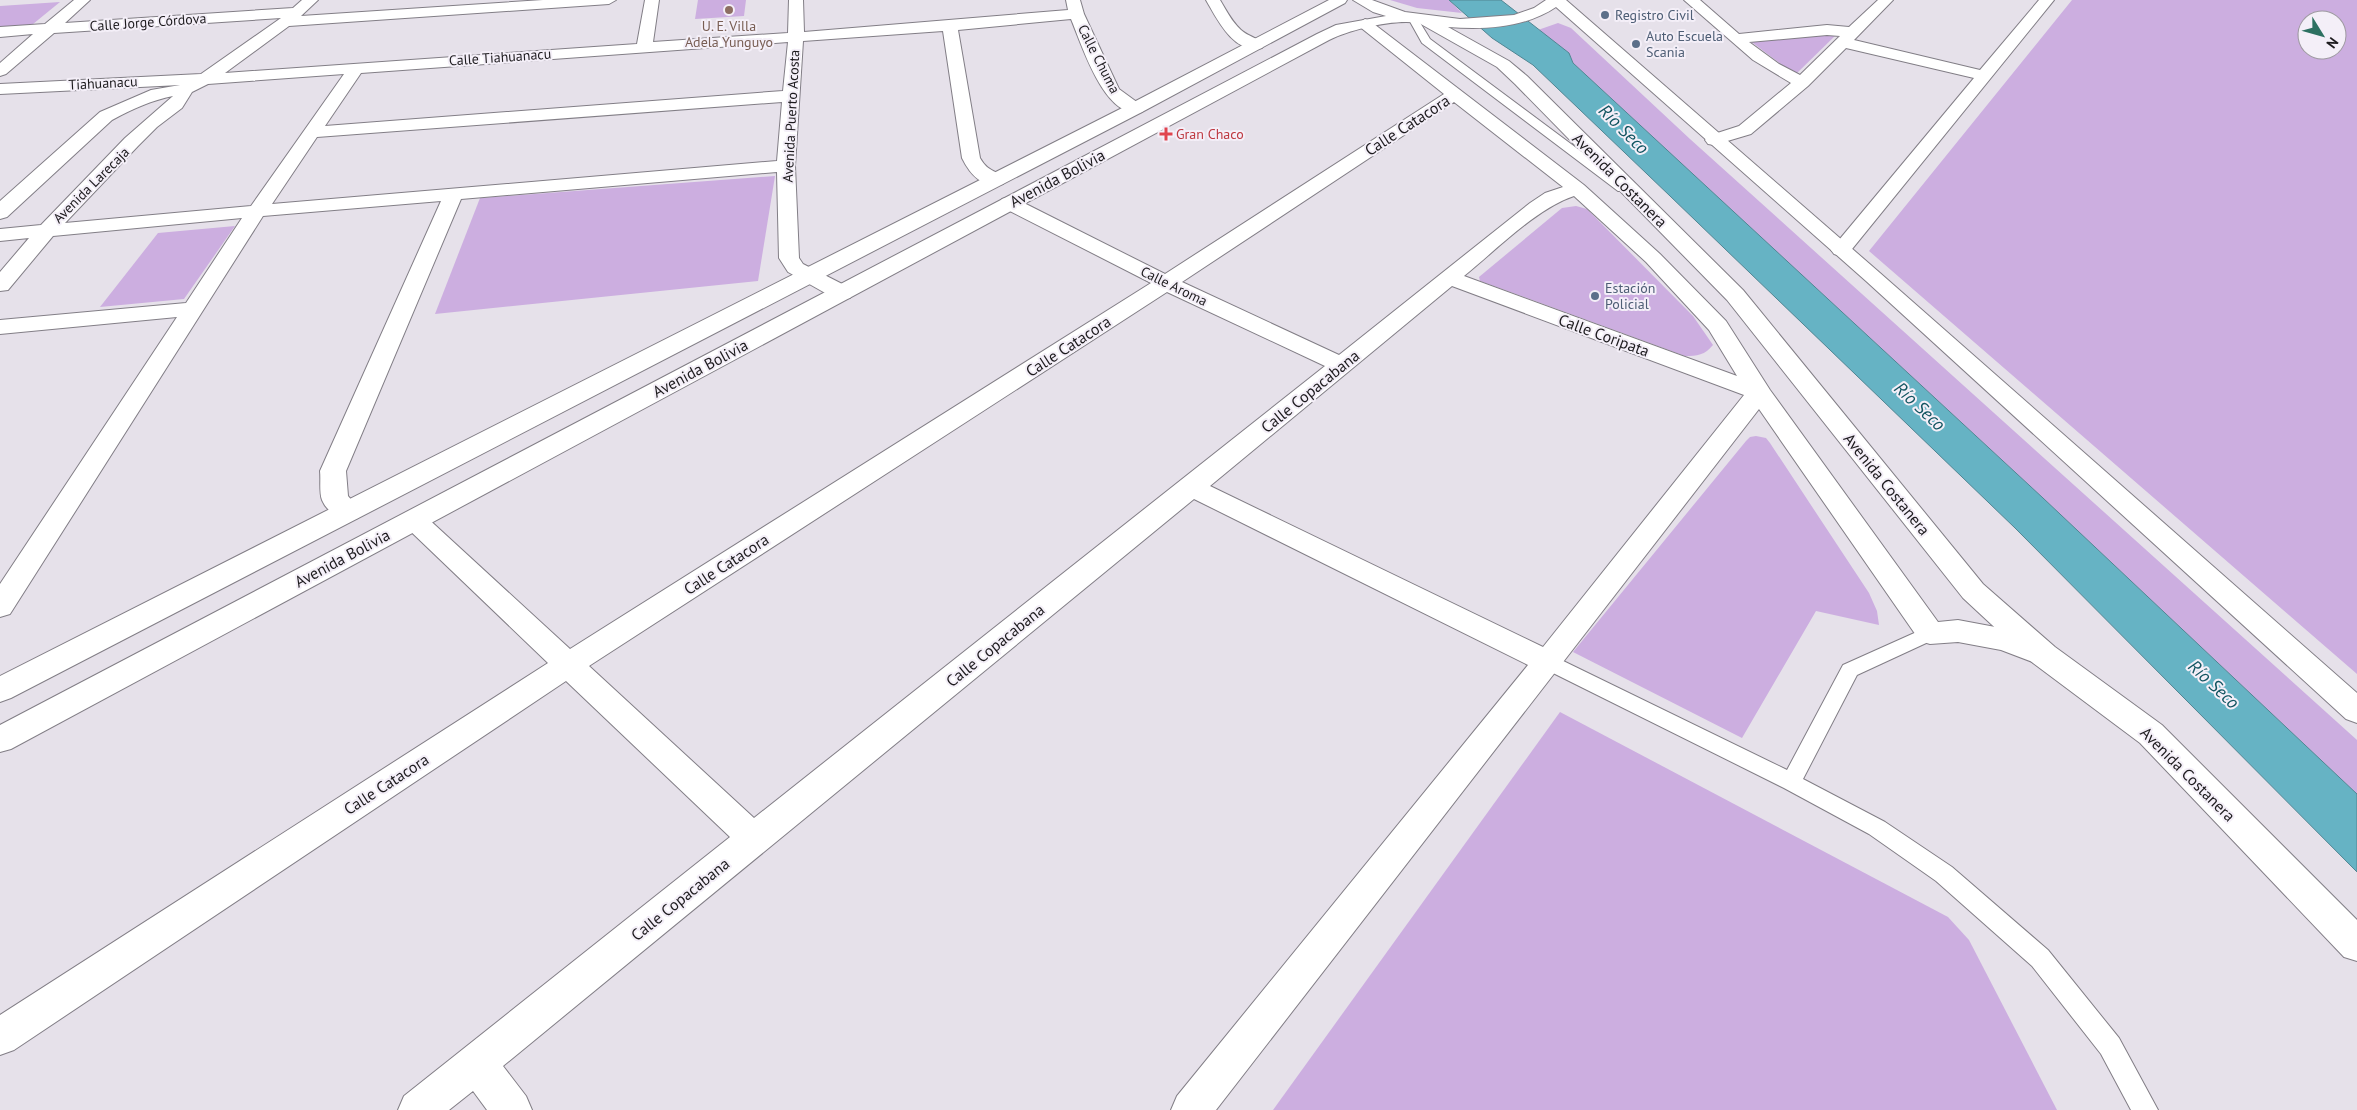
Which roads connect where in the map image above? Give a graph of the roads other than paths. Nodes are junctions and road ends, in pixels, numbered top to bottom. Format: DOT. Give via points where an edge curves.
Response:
graph roads {
  1 [pos="82,0"];
  2 [pos="312,0"];
  3 [pos="609,0"];
  4 [pos="652,0"];
  5 [pos="796,0"];
  6 [pos="1213,0"];
  7 [pos="1340,0"];
  8 [pos="1360,0"];
  9 [pos="1690,0"];
  10 [pos="1886,0"];
  11 [pos="2047,0"];
  12 [pos="1555,2"];
  13 [pos="1074,7"];
  14 [pos="291,17"];
  15 [pos="1422,19"];
  16 [pos="1365,24"];
  17 [pos="950,26"];
  18 [pos="49,28"];
  19 [pos="0,32"];
  20 [pos="796,36"];
  21 [pos="1846,37"];
  22 [pos="1736,39"];
  23 [pos="1256,45"];
  24 [pos="644,46"];
  25 [pos="356,68"];
  26 [pos="0,71"];
  27 [pos="1984,76"];
  28 [pos="205,79"];
  29 [pos="1802,82"];
  30 [pos="0,89"];
  31 [pos="185,89"];
  32 [pos="1455,94"];
  33 [pos="790,96"];
  34 [pos="1136,108"];
  35 [pos="313,132"];
  36 [pos="1714,140"];
  37 [pos="786,166"];
  38 [pos="996,180"];
  39 [pos="1577,189"];
  40 [pos="453,196"];
  41 [pos="1009,203"];
  42 [pos="3,206"];
  43 [pos="258,211"];
  44 [pos="46,230"];
  45 [pos="0,236"];
  46 [pos="1841,250"];
  47 [pos="808,276"];
  48 [pos="1449,278"];
  49 [pos="1166,283"];
  50 [pos="0,285"];
  51 [pos="842,292"];
  52 [pos="195,309"];
  53 [pos="0,327"];
  54 [pos="1342,365"];
  55 [pos="1759,392"];
  56 [pos="1191,487"];
  57 [pos="348,512"];
  58 [pos="414,520"];
  59 [pos="0,606"];
  60 [pos="1930,633"];
  61 [pos="2044,656"];
  62 [pos="1548,662"];
  63 [pos="568,664"];
  64 [pos="0,690"];
  65 [pos="2357,712"];
  66 [pos="0,740"];
  67 [pos="1791,782"];
  68 [pos="754,839"];
  69 [pos="2357,945"];
  70 [pos="0,1037"];
  71 [pos="476,1064"];
  72 [pos="418,1110"];
  73 [pos="512,1110"];
  74 [pos="1191,1110"];
  75 [pos="2145,1110"];
  1 -- 18 [label="street"];
  2 -- 14 [label="street, Avenida Larecaja"];
  3 -- 14 [label="street, Calle Jorge Córdova"];
  4 -- 24 [label="street"];
  5 -- 20 [label="street, Avenida Puerto Acosta"];
  6 -- 23 [label="street" via="1232,33"];
  7 -- 23 [label="street, Avenida Bolivia"];
  8 -- 15 [label="street" via="1375,8"];
  9 -- 22 [label="street"];
  10 -- 21 [label="street"];
  11 -- 27 [label="street"];
  12 -- 15 [label="street" via="1530,15 1499,21"];
  12 -- 36 [label="street"];
  13 -- 17 [label="street, Calle Tiahuanacu"];
  13 -- 34 [label="street, Calle Chuma" via="1112,92"];
  14 -- 18 [label="street, Calle Jorge Córdova"];
  14 -- 28 [label="street, Avenida Larecaja"];
  15 -- 16 [label="street, Avenida Bolivia"];
  15 -- 61 [label="street, Avenida Costanera" via="1511,70 1734,294 1973,591"];
  16 -- 32 [label="street"];
  16 -- 41 [label="street, Avenida Bolivia" via="1341,28 1323,37"];
  17 -- 20 [label="street, Calle Tiahuanacu"];
  17 -- 38 [label="street" via="970,158 979,172"];
  18 -- 19 [label="street, Calle Jorge Córdova"];
  18 -- 26 [label="street"];
  20 -- 24 [label="street, Calle Tiahuanacu"];
  20 -- 33 [label="street, Avenida Puerto Acosta"];
  21 -- 22 [label="street" via="1828,30"];
  21 -- 27 [label="street"];
  21 -- 29 [label="street"];
  22 -- 29 [label="street" via="1781,73"];
  23 -- 34 [label="street, Avenida Bolivia"];
  24 -- 25 [label="street, Calle Tiahuanacu"];
  25 -- 28 [label="street, Calle Tiahuanacu"];
  25 -- 35 [label="street"];
  27 -- 46 [label="street"];
  28 -- 30 [label="street, Tiahuanacu"];
  28 -- 31 [label="street, Avenida Larecaja"];
  29 -- 36 [label="street" via="1745,130"];
  31 -- 42 [label="street, Avenida Larecaja" via="157,94 106,116"];
  31 -- 44 [label="street, Avenida Larecaja" via="182,98 153,122"];
  32 -- 39 [label="street"];
  32 -- 49 [label="street, Calle Catacora"];
  33 -- 35 [label="street"];
  33 -- 37 [label="street, Avenida Puerto Acosta"];
  34 -- 38 [label="street, Avenida Bolivia"];
  35 -- 43 [label="street"];
  36 -- 46 [label="street"];
  37 -- 40 [label="street"];
  37 -- 47 [label="street, Avenida Puerto Acosta" via="789,258 795,268"];
  38 -- 47 [label="street, Avenida Bolivia"];
  39 -- 48 [label="street, Calle Copacabana" via="1552,197 1537,207"];
  39 -- 55 [label="street" via="1653,258 1718,326"];
  40 -- 43 [label="street"];
  40 -- 57 [label="street" via="333,471 335,499"];
  41 -- 49 [label="street, Calle Aroma"];
  41 -- 51 [label="street, Avenida Bolivia"];
  43 -- 44 [label="street"];
  43 -- 52 [label="street"];
  44 -- 45 [label="street"];
  44 -- 50 [label="street, Avenida Larecaja"];
  46 -- 65 [label="street"];
  47 -- 51 [label="street, Avenida Puerto Acosta"];
  47 -- 57 [label="street, Avenida Bolivia"];
  48 -- 54 [label="street, Calle Copacabana"];
  48 -- 55 [label="street, Calle Coripata"];
  49 -- 54 [label="street, Calle Aroma"];
  49 -- 63 [label="street, Calle Catacora"];
  51 -- 58 [label="street, Avenida Bolivia"];
  52 -- 53 [label="street"];
  52 -- 59 [label="street"];
  54 -- 56 [label="street, Calle Copacabana"];
  55 -- 60 [label="street"];
  55 -- 62 [label="street"];
  56 -- 62 [label="street"];
  56 -- 68 [label="street, Calle Copacabana"];
  57 -- 64 [label="street, Avenida Bolivia"];
  58 -- 63 [label="street"];
  58 -- 66 [label="street, Avenida Bolivia"];
  60 -- 61 [label="street" via="1958,631 1987,636 2006,640"];
  60 -- 67 [label="lane" via="1850,670"];
  61 -- 69 [label="street, Avenida Costanera" via="2151,734"];
  62 -- 67 [label="lane"];
  62 -- 74 [label="street"];
  63 -- 68 [label="street"];
  63 -- 70 [label="street, Calle Catacora"];
  67 -- 75 [label="lane" via="1877,828 1944,874 2040,958 2110,1046"];
  68 -- 71 [label="street, Calle Copacabana"];
  71 -- 72 [label="street, Calle Copacabana"];
  71 -- 73 [label="street"];
}
